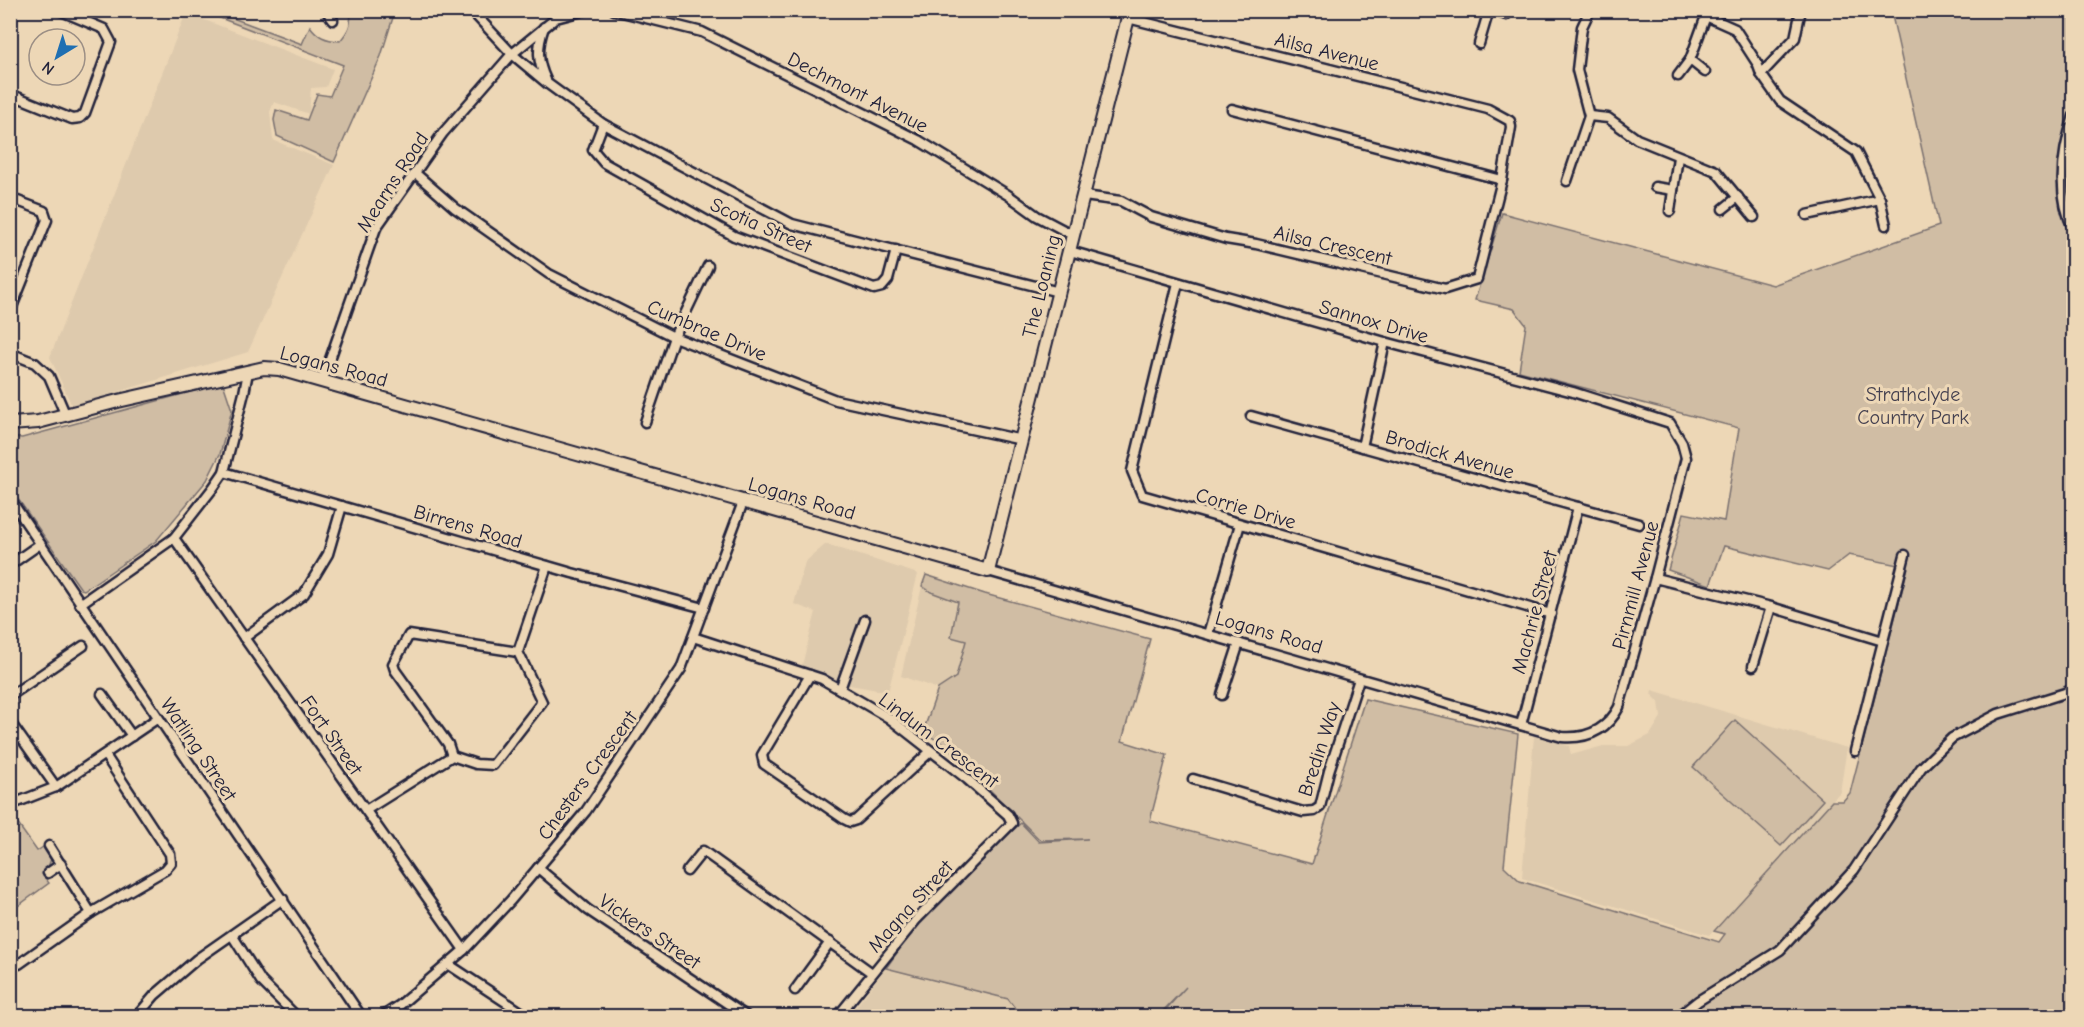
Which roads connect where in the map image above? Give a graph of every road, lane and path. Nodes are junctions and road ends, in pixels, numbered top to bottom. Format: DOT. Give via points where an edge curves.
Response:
graph roads {
  1 [pos="59,10"];
  2 [pos="326,10"];
  3 [pos="471,10"];
  4 [pos="586,10"];
  5 [pos="614,10"];
  6 [pos="1491,10"];
  7 [pos="1590,10"];
  8 [pos="1801,10"];
  9 [pos="1703,13"];
  10 [pos="1129,14"];
  11 [pos="1506,15"];
  12 [pos="333,20"];
  13 [pos="545,27"];
  14 [pos="1479,44"];
  15 [pos="512,54"];
  16 [pos="1690,60"];
  17 [pos="1705,72"];
  18 [pos="1761,74"];
  19 [pos="1678,75"];
  20 [pos="548,84"];
  21 [pos="10,94"];
  22 [pos="1232,109"];
  23 [pos="1588,116"];
  24 [pos="2073,116"];
  25 [pos="603,124"];
  26 [pos="1511,127"];
  27 [pos="1678,157"];
  28 [pos="414,173"];
  29 [pos="1502,180"];
  30 [pos="1567,181"];
  31 [pos="1655,187"];
  32 [pos="1673,190"];
  33 [pos="1083,196"];
  34 [pos="1738,197"];
  35 [pos="10,198"];
  36 [pos="1880,199"];
  37 [pos="1723,209"];
  38 [pos="1670,211"];
  39 [pos="1807,215"];
  40 [pos="1754,217"];
  41 [pos="1886,225"];
  42 [pos="2073,230"];
  43 [pos="1073,235"];
  44 [pos="896,250"];
  45 [pos="1070,251"];
  46 [pos="708,266"];
  47 [pos="1178,283"];
  48 [pos="1059,292"];
  49 [pos="10,312"];
  50 [pos="674,337"];
  51 [pos="1385,342"];
  52 [pos="10,353"];
  53 [pos="248,372"];
  54 [pos="322,382"];
  55 [pos="66,416"];
  56 [pos="1251,416"];
  57 [pos="645,422"];
  58 [pos="1670,423"];
  59 [pos="10,424"];
  60 [pos="1022,440"];
  61 [pos="1362,447"];
  62 [pos="224,472"];
  63 [pos="10,499"];
  64 [pos="743,502"];
  65 [pos="342,506"];
  66 [pos="1578,507"];
  67 [pos="1240,524"];
  68 [pos="1639,524"];
  69 [pos="174,538"];
  70 [pos="40,544"];
  71 [pos="1905,555"];
  72 [pos="10,565"];
  73 [pos="547,566"];
  74 [pos="988,571"];
  75 [pos="1655,578"];
  76 [pos="80,604"];
  77 [pos="1772,607"];
  78 [pos="704,608"];
  79 [pos="1551,614"];
  80 [pos="865,620"];
  81 [pos="1208,634"];
  82 [pos="693,637"];
  83 [pos="244,638"];
  84 [pos="1883,641"];
  85 [pos="1239,643"];
  86 [pos="83,646"];
  87 [pos="518,652"];
  88 [pos="1753,666"];
  89 [pos="810,675"];
  90 [pos="1359,679"];
  91 [pos="2073,688"];
  92 [pos="840,689"];
  93 [pos="102,694"];
  94 [pos="1222,695"];
  95 [pos="10,698"];
  96 [pos="10,707"];
  97 [pos="158,718"];
  98 [pos="10,722"];
  99 [pos="1521,725"];
  100 [pos="132,736"];
  101 [pos="1578,737"];
  102 [pos="1868,745"];
  103 [pos="931,751"];
  104 [pos="105,755"];
  105 [pos="452,756"];
  106 [pos="1193,779"];
  107 [pos="56,787"];
  108 [pos="10,805"];
  109 [pos="366,810"];
  110 [pos="1012,823"];
  111 [pos="49,846"];
  112 [pos="61,864"];
  113 [pos="538,868"];
  114 [pos="687,871"];
  115 [pos="48,873"];
  116 [pos="283,899"];
  117 [pos="91,913"];
  118 [pos="232,935"];
  119 [pos="830,942"];
  120 [pos="464,950"];
  121 [pos="10,964"];
  122 [pos="448,964"];
  123 [pos="872,973"];
  124 [pos="795,990"];
  125 [pos="137,1017"];
  126 [pos="296,1017"];
  127 [pos="361,1017"];
  128 [pos="383,1017"];
  129 [pos="527,1017"];
  130 [pos="746,1017"];
  131 [pos="838,1017"];
  132 [pos="1679,1017"];
  1 -- 21 [label="street" via="104,30 111,42 85,113 72,119"];
  2 -- 12 [label="street"];
  3 -- 15 [label="street, Scotia Street"];
  4 -- 13 [label="street" via="556,18"];
  5 -- 43 [label="street, Dechmont Avenue" via="702,32 918,140"];
  6 -- 11 [label="street"];
  6 -- 14 [label="street"];
  7 -- 23 [label="street" via="1582,27 1577,70"];
  8 -- 18 [label="street" via="1795,38"];
  9 -- 16 [label="street"];
  9 -- 18 [label="street" via="1735,29"];
  10 -- 26 [label="street, Ailsa Avenue" via="1488,109 1510,121"];
  10 -- 33 [label="street, The Loaning"];
  13 -- 15 [label="street"];
  13 -- 20 [label="street" via="537,56"];
  15 -- 20 [label="street, Scotia Street"];
  15 -- 28 [label="street, Mearns Road" via="443,133"];
  16 -- 17 [label="street"];
  16 -- 19 [label="street"];
  18 -- 36 [label="street" via="1780,101 1856,152"];
  20 -- 25 [label="street, Scotia Street"];
  22 -- 29 [label="street"];
  23 -- 27 [label="street" via="1608,118 1637,139"];
  23 -- 30 [label="street"];
  24 -- 42 [label="street" via="2066,141 2062,190"];
  25 -- 44 [label="street, Scotia Street" via="792,224"];
  25 -- 44 [label="street, Scotia Street" via="593,150 604,163 734,236 874,289 888,280"];
  26 -- 29 [label="street, Ailsa Crescent"];
  27 -- 32 [label="street"];
  27 -- 34 [label="street" via="1716,171"];
  28 -- 50 [label="street, Cumbrae Drive" via="549,274"];
  28 -- 54 [label="street, Mearns Road" via="376,228"];
  29 -- 33 [label="street, Ailsa Crescent" via="1477,279 1446,289 1226,239 1151,217 1121,201"];
  31 -- 32 [label="street"];
  32 -- 38 [label="street"];
  33 -- 43 [label="street, The Loaning"];
  34 -- 37 [label="street"];
  34 -- 40 [label="street"];
  35 -- 49 [label="street" via="44,211 47,220"];
  36 -- 39 [label="street"];
  36 -- 41 [label="street"];
  43 -- 45 [label="street, The Loaning"];
  44 -- 48 [label="street, Scotia Street"];
  45 -- 47 [label="street, Sannox Drive"];
  45 -- 48 [label="street, The Loaning"];
  46 -- 50 [label="street"];
  47 -- 51 [label="street, Sannox Drive"];
  47 -- 67 [label="street, Corrie Drive" via="1132,471 1142,495"];
  48 -- 60 [label="street, The Loaning"];
  50 -- 57 [label="street"];
  50 -- 60 [label="street, Cumbrae Drive" via="836,400"];
  51 -- 58 [label="street, Sannox Drive" via="1573,392"];
  51 -- 61 [label="street"];
  52 -- 55 [label="street" via="35,363 49,376"];
  53 -- 54 [label="street, Logans Road" via="279,369"];
  53 -- 55 [label="street, Logans Road"];
  53 -- 62 [label="street"];
  54 -- 64 [label="street, Logans Road"];
  55 -- 59 [label="street, Logans Road"];
  56 -- 61 [label="street, Brodick Avenue"];
  58 -- 75 [label="street, Pirnmill Avenue" via="1686,458"];
  60 -- 74 [label="street, The Loaning"];
  61 -- 66 [label="street, Brodick Avenue"];
  62 -- 65 [label="street, Birrens Road"];
  62 -- 69 [label="street"];
  63 -- 70 [label="street, Watling Street"];
  64 -- 74 [label="street, Logans Road"];
  64 -- 78 [label="street, Chesters Crescent"];
  65 -- 73 [label="street, Birrens Road"];
  65 -- 83 [label="street" via="328,554 304,594"];
  66 -- 68 [label="street, Brodick Avenue"];
  66 -- 79 [label="street, Machrie Street"];
  67 -- 79 [label="street, Corrie Drive"];
  67 -- 81 [label="street"];
  69 -- 76 [label="street"];
  69 -- 83 [label="street, Fort Street"];
  70 -- 72 [label="street"];
  70 -- 76 [label="street, Watling Street"];
  71 -- 84 [label="street"];
  73 -- 78 [label="street, Birrens Road"];
  73 -- 87 [label="street"];
  74 -- 81 [label="street, Logans Road"];
  75 -- 77 [label="street"];
  75 -- 101 [label="street, Pirnmill Avenue" via="1619,707 1599,730"];
  76 -- 97 [label="street, Watling Street"];
  77 -- 84 [label="street"];
  77 -- 88 [label="street"];
  78 -- 82 [label="street, Chesters Crescent"];
  79 -- 99 [label="street, Machrie Street"];
  80 -- 92 [label="street"];
  81 -- 85 [label="street, Logans Road"];
  82 -- 89 [label="street, Lindum Crescent"];
  82 -- 113 [label="street, Chesters Crescent" via="681,669 586,811"];
  83 -- 109 [label="street, Fort Street"];
  84 -- 102 [label="street" via="1856,747"];
  85 -- 90 [label="street, Logans Road"];
  85 -- 94 [label="street"];
  86 -- 95 [label="street"];
  87 -- 105 [label="street" via="542,702 493,765"];
  87 -- 105 [label="street" via="409,635 393,664 395,670 448,744"];
  89 -- 92 [label="street, Lindum Crescent"];
  89 -- 103 [label="street" via="762,755 764,764 844,819 856,820"];
  90 -- 99 [label="street, Logans Road"];
  90 -- 106 [label="street, Bredin Way" via="1320,807 1314,812"];
  91 -- 132 [label="street" via="1998,714 1952,738 1921,768 1854,870 1780,950"];
  92 -- 103 [label="street, Lindum Crescent" via="889,718"];
  93 -- 100 [label="street"];
  95 -- 96 [label="street"];
  97 -- 100 [label="street"];
  97 -- 116 [label="street, Watling Street"];
  98 -- 107 [label="street"];
  99 -- 101 [label="street, Logans Road" via="1562,737"];
  100 -- 104 [label="street"];
  103 -- 110 [label="street, Lindum Crescent" via="1008,815"];
  104 -- 107 [label="street"];
  104 -- 117 [label="street" via="170,854 171,863"];
  105 -- 109 [label="street"];
  107 -- 108 [label="street"];
  109 -- 120 [label="street, Fort Street"];
  110 -- 123 [label="street, Magna Street" via="916,920"];
  111 -- 112 [label="street"];
  112 -- 115 [label="street"];
  112 -- 117 [label="street"];
  113 -- 120 [label="street, Chesters Crescent"];
  113 -- 130 [label="street, Vickers Street" via="588,910"];
  114 -- 119 [label="street" via="703,851"];
  116 -- 118 [label="street"];
  116 -- 127 [label="street, Watling Street"];
  117 -- 121 [label="street" via="19,964"];
  118 -- 125 [label="street" via="197,958 155,995"];
  118 -- 126 [label="street" via="261,981"];
  119 -- 123 [label="street"];
  119 -- 124 [label="street"];
  120 -- 122 [label="street, Chesters Crescent"];
  122 -- 128 [label="street, Chesters Crescent"];
  122 -- 129 [label="street"];
  123 -- 131 [label="street, Magna Street"];
}
